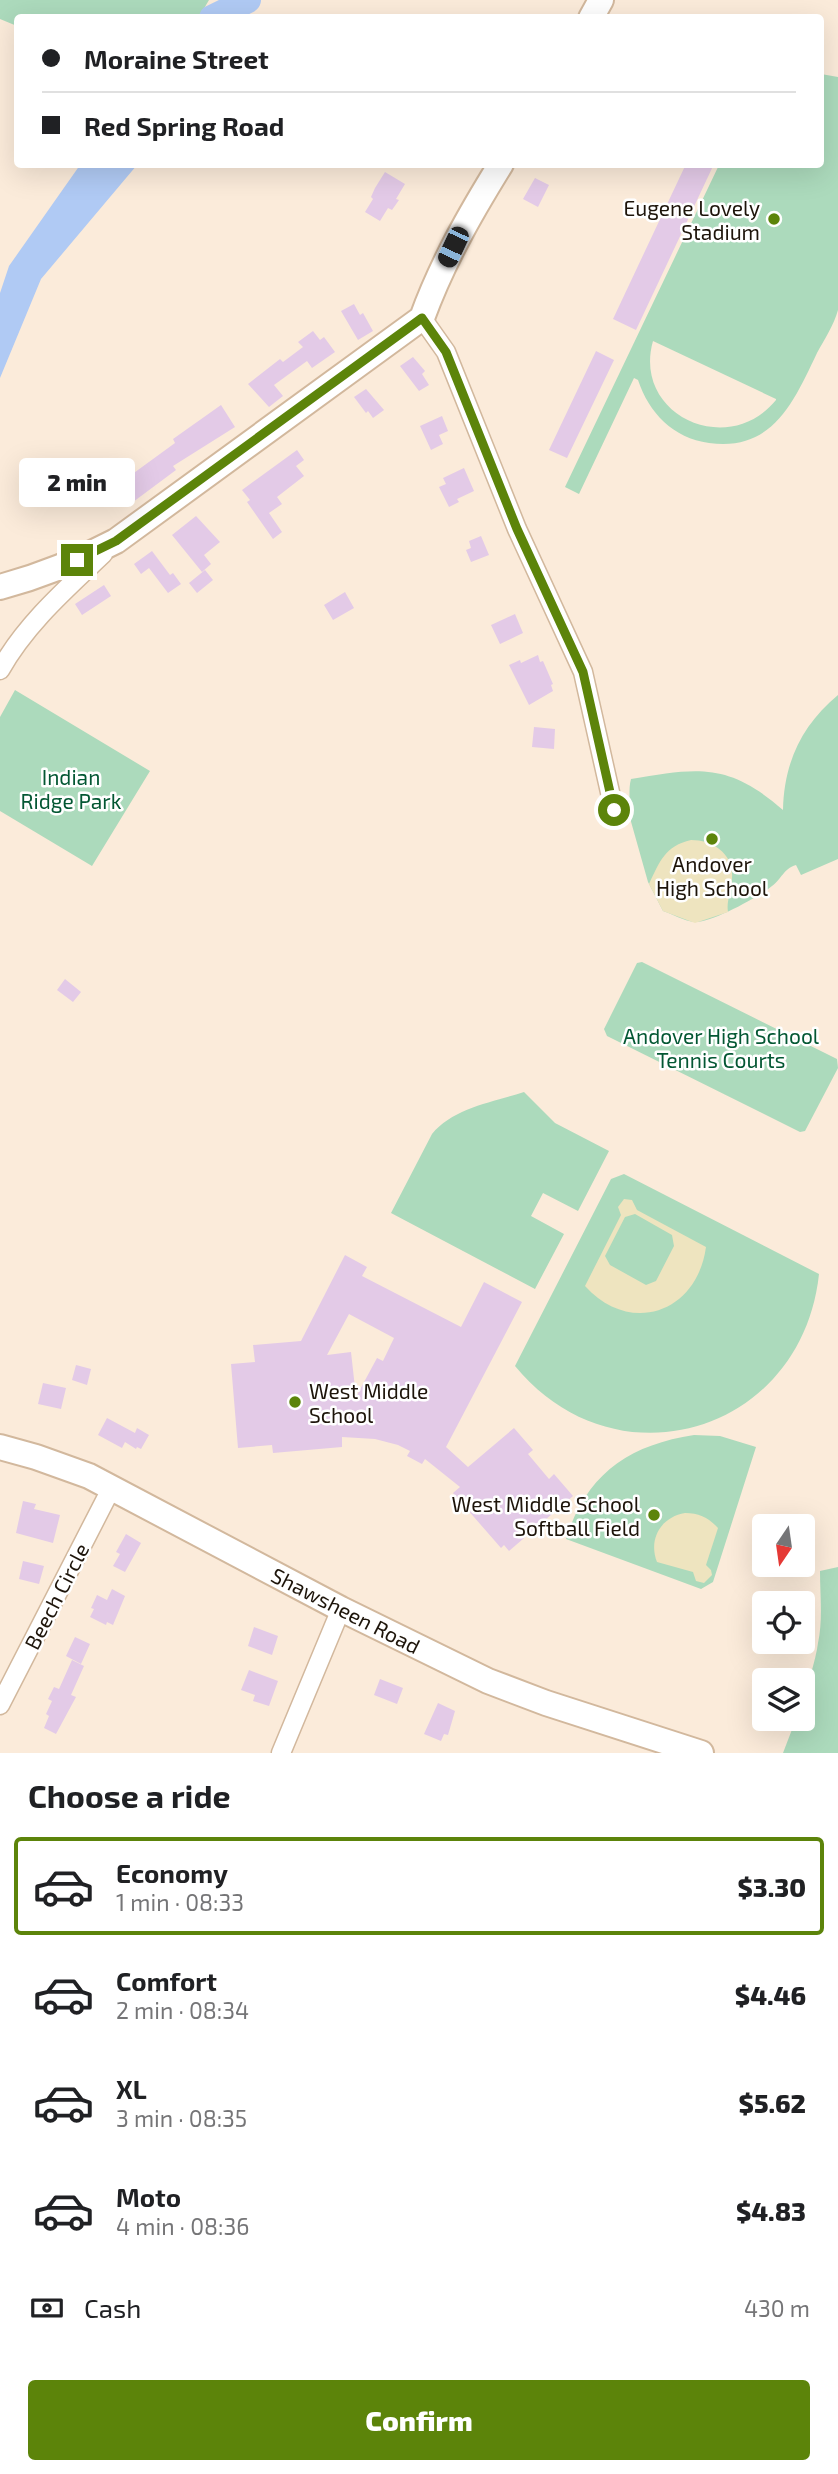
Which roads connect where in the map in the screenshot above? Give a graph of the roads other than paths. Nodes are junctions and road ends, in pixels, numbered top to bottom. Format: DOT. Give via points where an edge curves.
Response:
graph roads {
  1 [pos="498,168"];
  2 [pos="422,318"];
  3 [pos="116,541"];
  4 [pos="0,587"];
  5 [pos="0,670"];
  6 [pos="614,810"];
  7 [pos="0,1447"];
  8 [pos="112,1487"];
  9 [pos="341,1609"];
  10 [pos="0,1705"];
  11 [pos="688,1751"];
  12 [pos="281,1753"];
  1 -- 2 [label="main road" via="464,223"];
  2 -- 3 [label="main road"];
  2 -- 6 [label="street" via="446,352 517,529 583,672"];
  3 -- 4 [label="main road" via="54,570"];
  3 -- 5 [label="street" via="33,621"];
  7 -- 8 [label="main road, Shawsheen Road" via="68,1467"];
  8 -- 9 [label="main road, Shawsheen Road"];
  8 -- 10 [label="street, Beech Circle"];
  9 -- 11 [label="main road, Shawsheen Road" via="500,1686"];
  9 -- 12 [label="street"];
}
